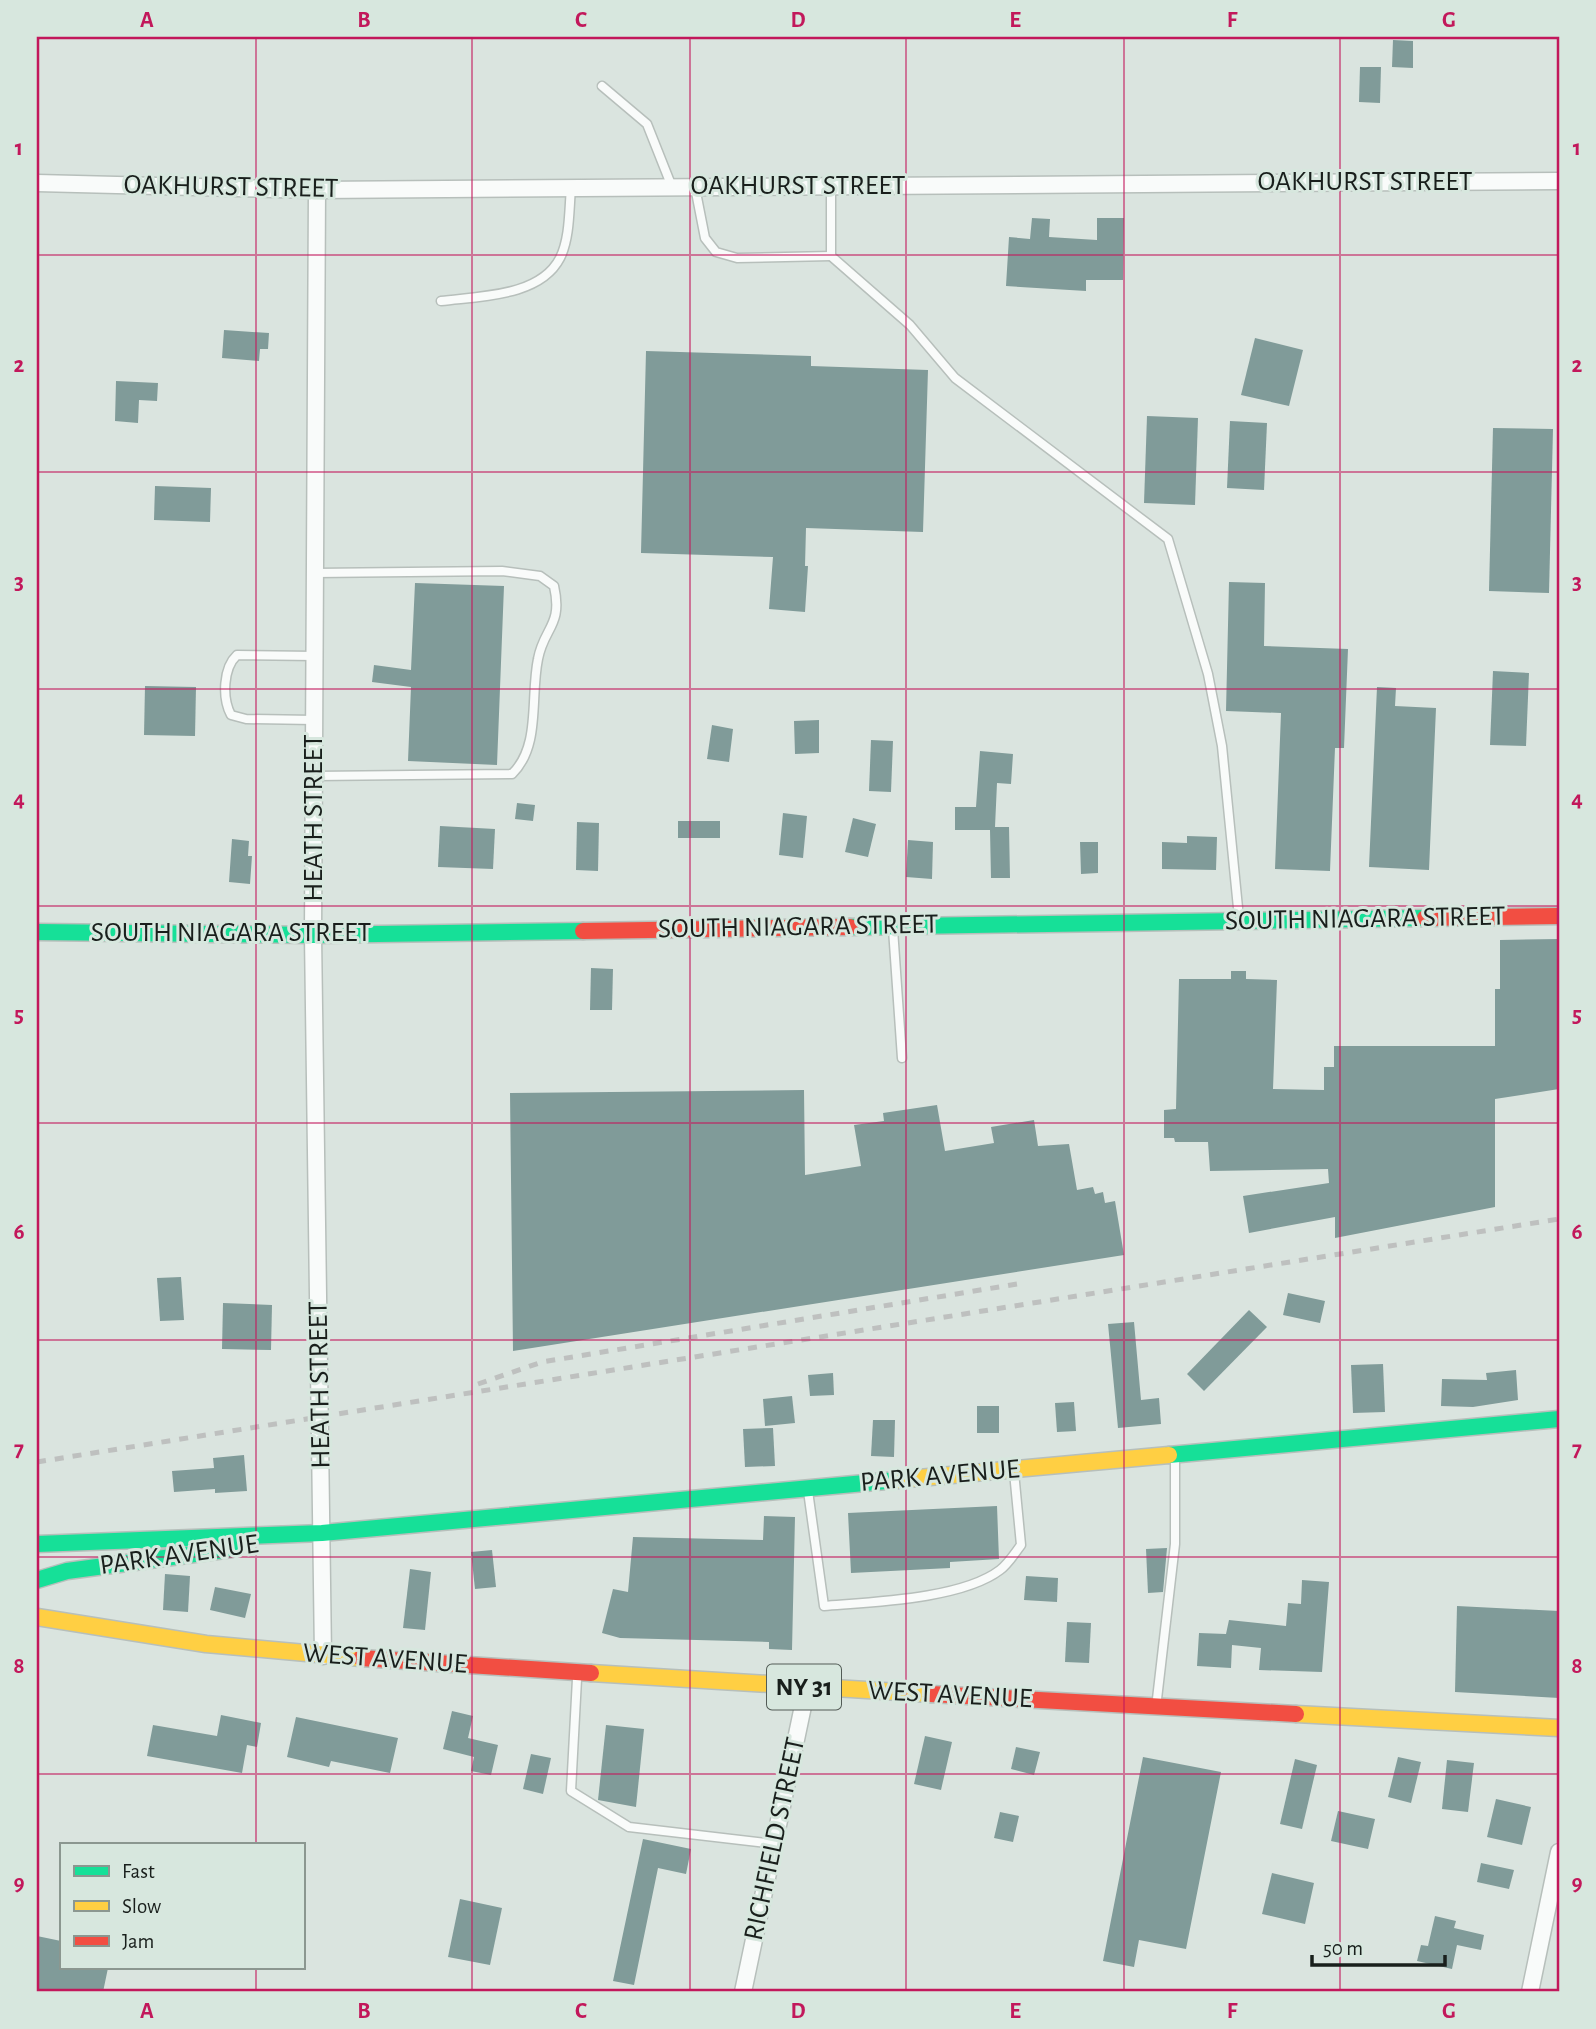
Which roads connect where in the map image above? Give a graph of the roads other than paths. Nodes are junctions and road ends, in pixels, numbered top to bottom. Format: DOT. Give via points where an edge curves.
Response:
graph roads {
  1 [pos="602,86"];
  2 [pos="1559,181"];
  3 [pos="37,183"];
  4 [pos="831,186"];
  5 [pos="672,187"];
  6 [pos="695,187"];
  7 [pos="571,188"];
  8 [pos="317,190"];
  9 [pos="831,256"];
  10 [pos="441,301"];
  11 [pos="315,573"];
  12 [pos="315,656"];
  13 [pos="314,720"];
  14 [pos="314,776"];
  15 [pos="1559,916"];
  16 [pos="1239,921"];
  17 [pos="893,926"];
  18 [pos="37,932"];
  19 [pos="313,934"];
  20 [pos="902,1058"];
  21 [pos="1559,1419"];
  22 [pos="1175,1454"];
  23 [pos="1014,1469"];
  24 [pos="808,1488"];
  25 [pos="322,1533"];
  26 [pos="37,1544"];
  27 [pos="37,1580"];
  28 [pos="41,1616"];
  29 [pos="323,1656"];
  30 [pos="578,1672"];
  31 [pos="807,1687"];
  32 [pos="1156,1706"];
  33 [pos="1559,1728"];
  34 [pos="774,1844"];
  35 [pos="1559,1852"];
  36 [pos="743,1992"];
  37 [pos="1530,1992"];
  1 -- 5 [label="lane" via="647,124"];
  2 -- 4 [label="street, OAKHURST STREET"];
  3 -- 8 [label="street, OAKHURST STREET"];
  4 -- 6 [label="street, OAKHURST STREET"];
  4 -- 9 [label="lane"];
  5 -- 6 [label="street, OAKHURST STREET"];
  5 -- 7 [label="street, OAKHURST STREET"];
  6 -- 9 [label="lane" via="705,239 716,252 737,258"];
  7 -- 8 [label="street, OAKHURST STREET"];
  7 -- 10 [label="lane" via="560,259 540,280 506,292"];
  8 -- 11 [label="street, HEATH STREET"];
  9 -- 16 [label="lane" via="910,325 955,378 1168,539 1208,674 1222,746"];
  11 -- 12 [label="street, HEATH STREET"];
  11 -- 14 [label="lane" via="502,571 540,576 554,586 558,615 538,656 524,763 512,774"];
  12 -- 13 [label="street, HEATH STREET"];
  12 -- 13 [label="lane" via="237,655 226,673 231,715"];
  13 -- 14 [label="street, HEATH STREET"];
  14 -- 19 [label="street, HEATH STREET"];
  15 -- 16 [label="main road, SOUTH NIAGARA STREET"];
  16 -- 17 [label="main road, SOUTH NIAGARA STREET"];
  17 -- 19 [label="main road, SOUTH NIAGARA STREET"];
  17 -- 20 [label="lane"];
  18 -- 19 [label="main road, SOUTH NIAGARA STREET"];
  19 -- 25 [label="street, HEATH STREET"];
  21 -- 22 [label="main road, PARK AVENUE"];
  22 -- 23 [label="main road, PARK AVENUE"];
  22 -- 32 [label="lane" via="1175,1544"];
  23 -- 24 [label="main road, PARK AVENUE"];
  23 -- 24 [label="lane" via="1021,1545 1001,1570 958,1588 836,1605 824,1606"];
  24 -- 25 [label="main road, PARK AVENUE"];
  25 -- 26 [label="main road, PARK AVENUE"];
  25 -- 27 [label="main road, PARK AVENUE" via="67,1571"];
  25 -- 29 [label="street, HEATH STREET"];
  28 -- 29 [label="main road, WEST AVENUE / NY 31" via="206,1644"];
  29 -- 30 [label="main road, WEST AVENUE / NY 31"];
  30 -- 31 [label="main road, WEST AVENUE / NY 31"];
  30 -- 34 [label="lane" via="571,1791 629,1826"];
  31 -- 32 [label="main road, WEST AVENUE / NY 31"];
  31 -- 34 [label="street, RICHFIELD STREET"];
  32 -- 33 [label="main road, WEST AVENUE / NY 31"];
  34 -- 36 [label="street, RICHFIELD STREET"];
  35 -- 37 [label="street"];
}
